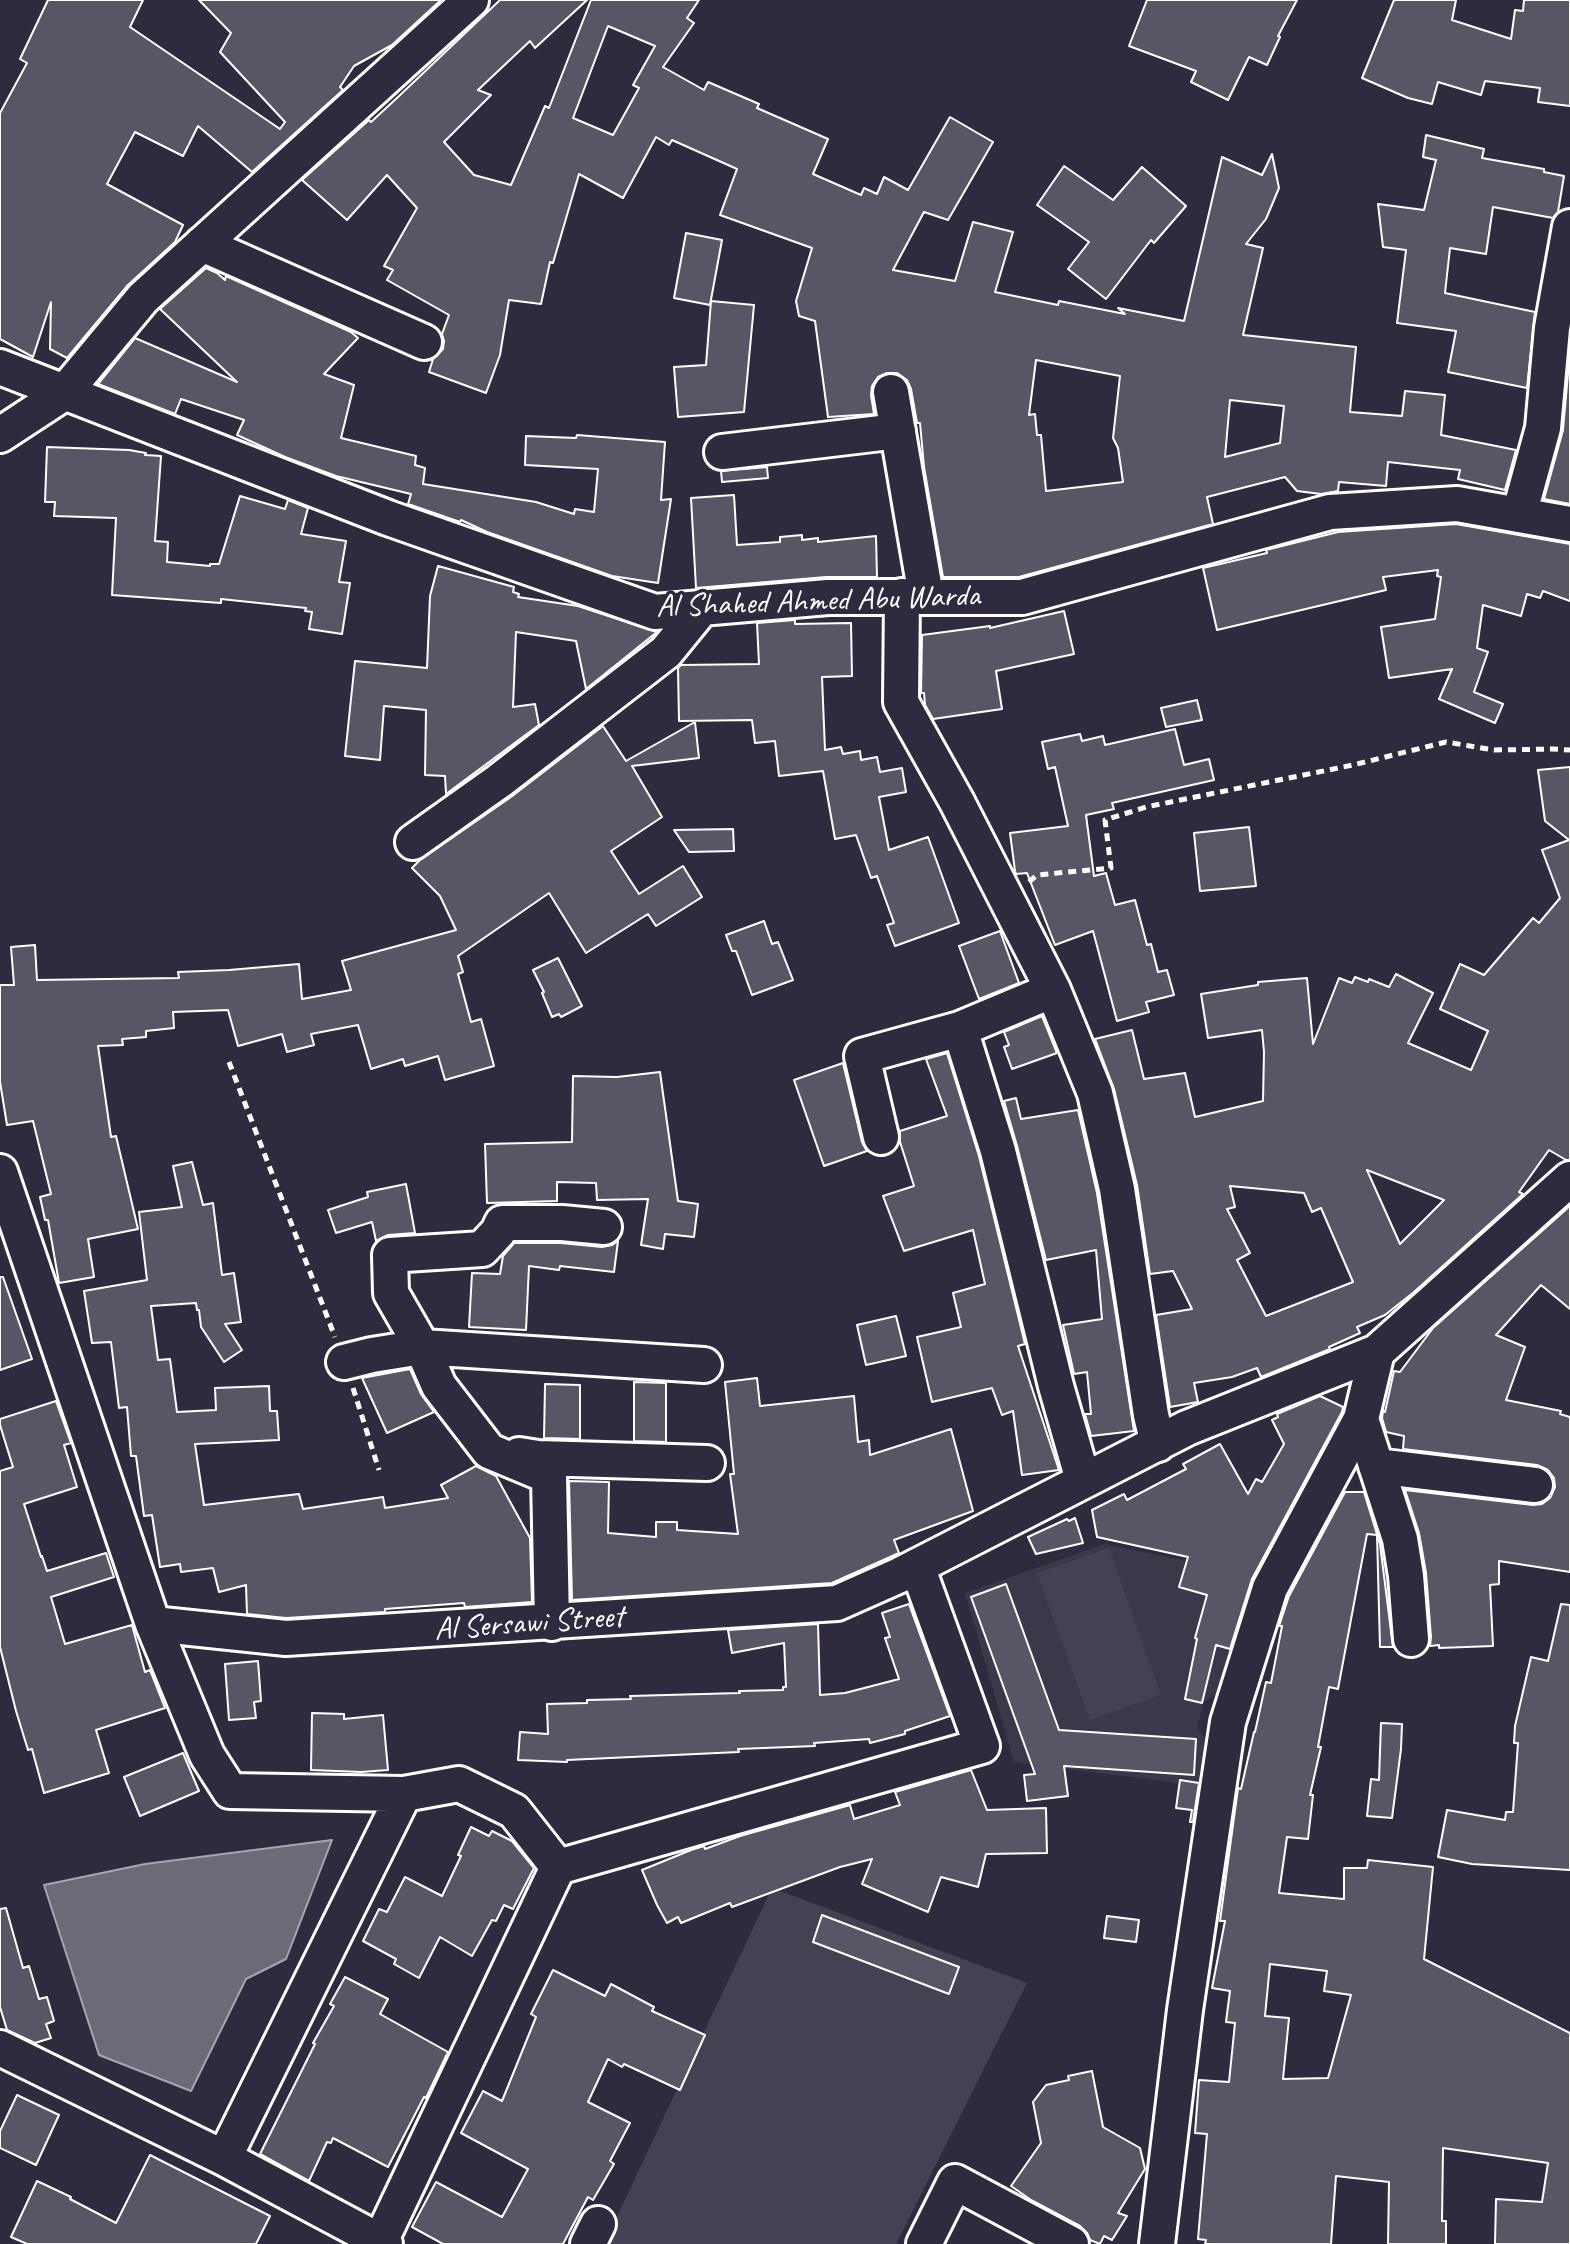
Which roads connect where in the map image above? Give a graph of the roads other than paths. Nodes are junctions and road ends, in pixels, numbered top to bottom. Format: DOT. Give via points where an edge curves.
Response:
graph roads {
  1 [pos="471,0"];
  2 [pos="1570,227"];
  3 [pos="202,244"];
  4 [pos="424,342"];
  5 [pos="0,367"];
  6 [pos="891,392"];
  7 [pos="64,393"];
  8 [pos="898,431"];
  9 [pos="0,435"];
  10 [pos="722,452"];
  11 [pos="1519,515"];
  12 [pos="1570,524"];
  13 [pos="914,596"];
  14 [pos="701,609"];
  15 [pos="413,842"];
  16 [pos="1053,990"];
  17 [pos="960,1029"];
  18 [pos="881,1137"];
  19 [pos="0,1172"];
  20 [pos="1570,1179"];
  21 [pos="604,1227"];
  22 [pos="422,1347"];
  23 [pos="1377,1352"];
  24 [pos="344,1362"];
  25 [pos="704,1365"];
  26 [pos="1361,1419"];
  27 [pos="1158,1444"];
  28 [pos="489,1451"];
  29 [pos="707,1463"];
  30 [pos="1376,1466"];
  31 [pos="1083,1480"];
  32 [pos="1535,1485"];
  33 [pos="908,1571"];
  34 [pos="552,1623"];
  35 [pos="153,1624"];
  36 [pos="1411,1639"];
  37 [pos="404,1794"];
  38 [pos="558,1867"];
  39 [pos="0,2048"];
  40 [pos="224,2158"];
  41 [pos="381,2243"];
  42 [pos="924,2244"];
  43 [pos="1071,2244"];
  44 [pos="1157,2244"];
  1 -- 3 [label="street"];
  2 -- 11 [label="street" via="1552,328 1543,428"];
  3 -- 4 [label="street"];
  3 -- 7 [label="street" via="143,298"];
  5 -- 7 [label="street, Al Shahed Ahmed Abu Warda"];
  6 -- 8 [label="street"];
  7 -- 9 [label="street"];
  7 -- 14 [label="street, Al Shahed Ahmed Abu Warda" via="388,518 655,612"];
  8 -- 10 [label="street"];
  8 -- 13 [label="street"];
  11 -- 12 [label="street, Al Shahed Ahmed Abu Warda"];
  11 -- 13 [label="street, Al Shahed Ahmed Abu Warda" via="1457,504 1330,512 1022,597"];
  13 -- 14 [label="street, Al Shahed Ahmed Abu Warda" via="828,597"];
  13 -- 16 [label="street" via="901,702"];
  14 -- 15 [label="street" via="666,652"];
  16 -- 17 [label="street"];
  16 -- 27 [label="street" via="1095,1093 1117,1189"];
  17 -- 18 [label="street" via="862,1056"];
  17 -- 31 [label="street" via="998,1151"];
  19 -- 35 [label="street"];
  20 -- 23 [label="street"];
  21 -- 22 [label="street" via="502,1223 482,1249 390,1255 391,1293"];
  22 -- 24 [label="street"];
  22 -- 25 [label="street"];
  22 -- 28 [label="street" via="439,1386"];
  23 -- 26 [label="street"];
  23 -- 27 [label="street, Al Sersawi Street"];
  26 -- 30 [label="street"];
  26 -- 44 [label="street" via="1270,1588 1228,1722"];
  27 -- 31 [label="street, Al Sersawi Street"];
  28 -- 29 [label="street" via="538,1458"];
  28 -- 34 [label="street" via="549,1476"];
  30 -- 32 [label="street"];
  30 -- 36 [label="street" via="1400,1539"];
  31 -- 33 [label="street, Al Sersawi Street"];
  33 -- 34 [label="street, Al Sersawi Street" via="837,1603"];
  33 -- 38 [label="street" via="982,1746"];
  34 -- 35 [label="street, Al Sersawi Street" via="286,1638"];
  35 -- 37 [label="street" via="207,1755 230,1791"];
  37 -- 38 [label="street" via="459,1784 487,1797 514,1811"];
  37 -- 40 [label="street"];
  38 -- 41 [label="street"];
  39 -- 40 [label="street"];
  40 -- 41 [label="street"];
  42 -- 43 [label="street" via="955,2182"];
}
